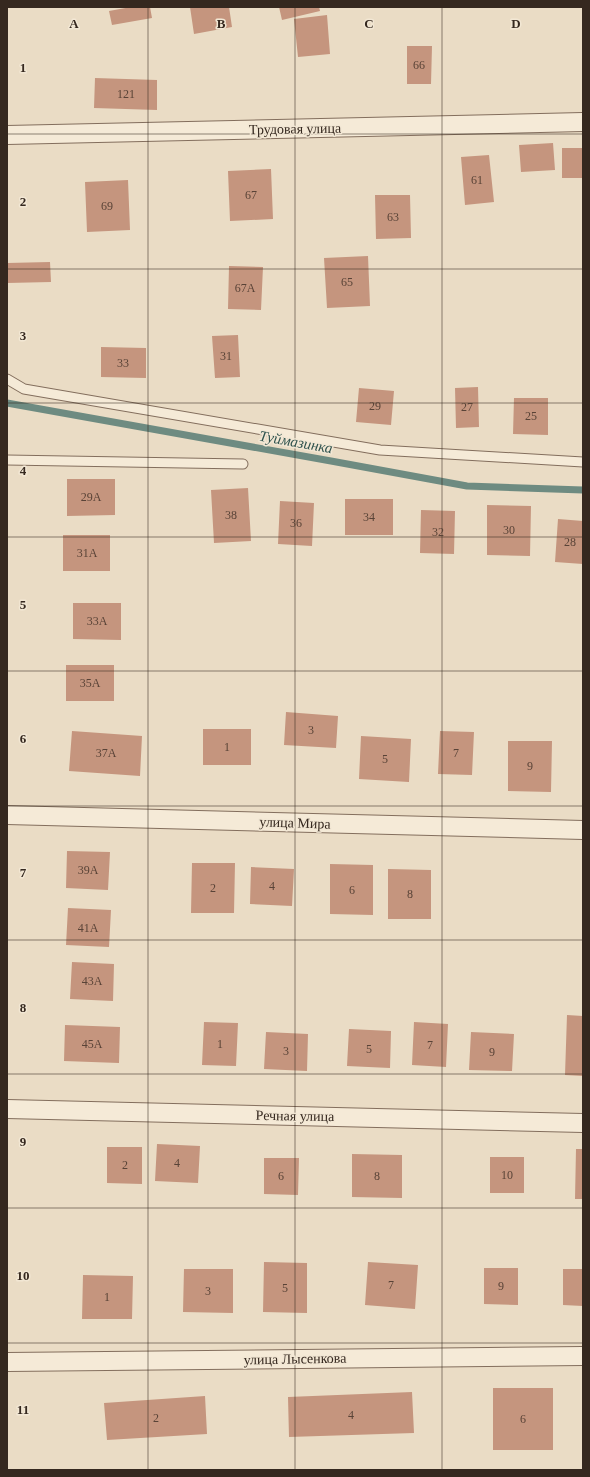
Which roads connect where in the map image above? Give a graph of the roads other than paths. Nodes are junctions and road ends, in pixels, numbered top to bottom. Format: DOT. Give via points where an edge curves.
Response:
graph roads {
  1 [pos="583,122"];
  2 [pos="7,135"];
  3 [pos="7,379"];
  4 [pos="7,460"];
  5 [pos="583,462"];
  6 [pos="243,464"];
  7 [pos="7,815"];
  8 [pos="583,830"];
  9 [pos="7,1109"];
  10 [pos="583,1123"];
  11 [pos="583,1356"];
  12 [pos="7,1362"];
  1 -- 2 [label="street, Трудовая улица"];
  3 -- 5 [label="lane" via="24,389 380,450"];
  4 -- 6 [label="lane"];
  7 -- 8 [label="street, улица Мира"];
  9 -- 10 [label="street, Речная улица"];
  11 -- 12 [label="street, улица Лысенкова"];
}
